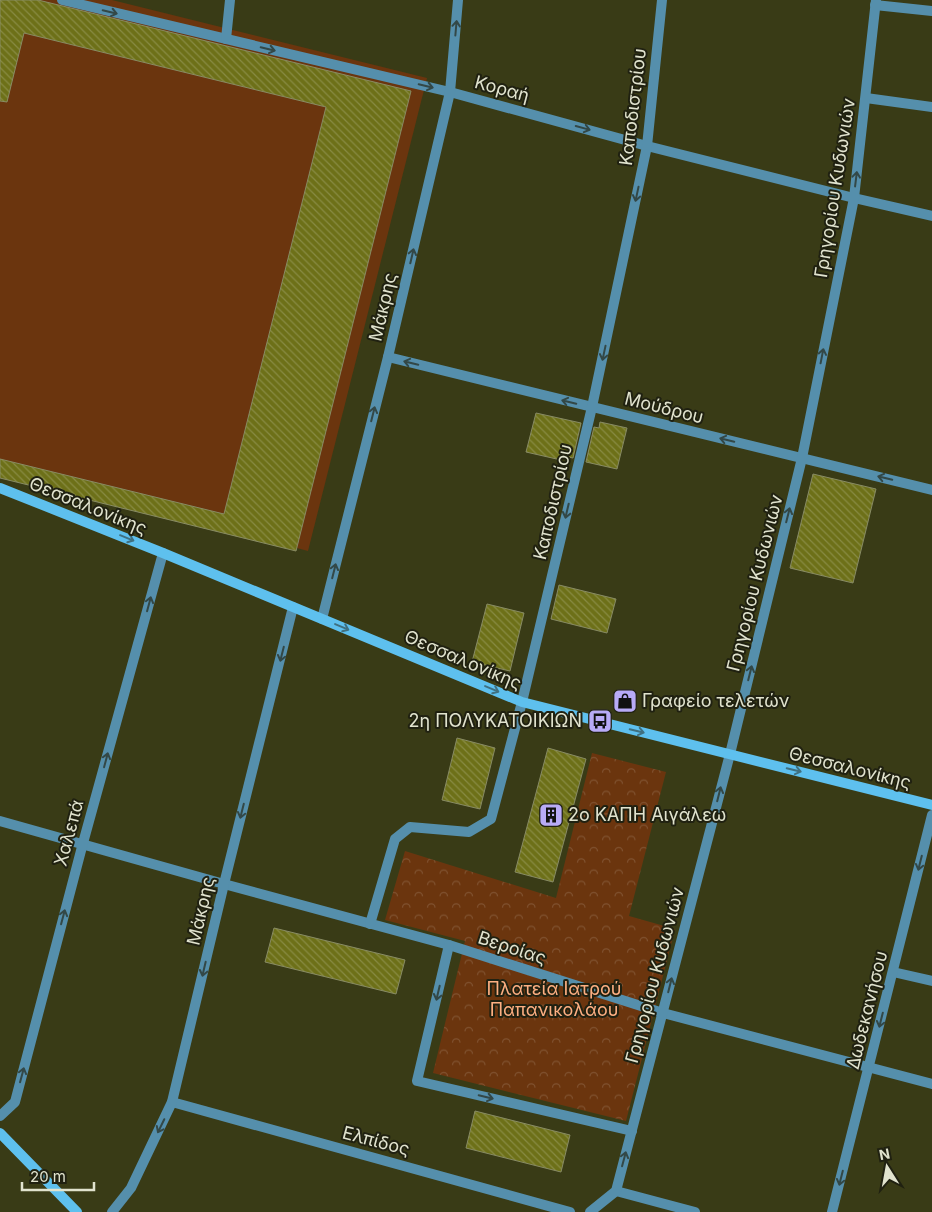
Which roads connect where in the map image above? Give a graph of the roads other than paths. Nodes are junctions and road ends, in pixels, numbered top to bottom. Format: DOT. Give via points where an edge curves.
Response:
graph roads {
  1 [pos="62,0"];
  2 [pos="230,0"];
  3 [pos="458,0"];
  4 [pos="662,0"];
  5 [pos="876,2"];
  6 [pos="88,3"];
  7 [pos="932,11"];
  8 [pos="226,39"];
  9 [pos="450,92"];
  10 [pos="866,98"];
  11 [pos="932,107"];
  12 [pos="648,146"];
  13 [pos="854,198"];
  14 [pos="932,216"];
  15 [pos="388,357"];
  16 [pos="592,407"];
  17 [pos="802,458"];
  18 [pos="0,488"];
  19 [pos="932,490"];
  20 [pos="163,553"];
  21 [pos="293,607"];
  22 [pos="322,619"];
  23 [pos="522,702"];
  24 [pos="730,754"];
  25 [pos="932,805"];
  26 [pos="932,815"];
  27 [pos="0,820"];
  28 [pos="83,843"];
  29 [pos="224,884"];
  30 [pos="370,924"];
  31 [pos="449,945"];
  32 [pos="893,972"];
  33 [pos="932,981"];
  34 [pos="663,1013"];
  35 [pos="868,1068"];
  36 [pos="932,1084"];
  37 [pos="172,1102"];
  38 [pos="0,1116"];
  39 [pos="632,1131"];
  40 [pos="0,1133"];
  41 [pos="616,1191"];
  42 [pos="77,1212"];
  43 [pos="112,1212"];
  44 [pos="570,1212"];
  45 [pos="590,1212"];
  46 [pos="695,1212"];
  47 [pos="832,1212"];
  1 -- 6 [label="street, Κοραή"];
  2 -- 8 [label="street"];
  9 -- 3 [label="street, Μάκρης, one-way"];
  4 -- 12 [label="street, Καποδιστρίου"];
  5 -- 7 [label="street"];
  5 -- 10 [label="street, Γρηγορίου Κυδωνιών"];
  6 -- 8 [label="street, Κοραή, one-way"];
  8 -- 9 [label="street, Κοραή, one-way"];
  9 -- 12 [label="street, Κοραή, one-way"];
  15 -- 9 [label="street, Μάκρης, one-way"];
  10 -- 11 [label="street"];
  13 -- 10 [label="street, Γρηγορίου Κυδωνιών, one-way"];
  12 -- 13 [label="street, Κοραή"];
  12 -- 16 [label="street, Καποδιστρίου, one-way"];
  13 -- 14 [label="street, Κοραή"];
  17 -- 13 [label="street, Γρηγορίου Κυδωνιών, one-way"];
  16 -- 15 [label="street, Μούδρου, one-way"];
  22 -- 15 [label="street, Μάκρης, one-way"];
  17 -- 16 [label="street, Μούδρου, one-way"];
  16 -- 23 [label="street, Καποδιστρίου, one-way"];
  19 -- 17 [label="street, Μούδρου, one-way"];
  24 -- 17 [label="street, Γρηγορίου Κυδωνιών, one-way"];
  18 -- 20 [label="street, Θεσσαλονίκης, one-way"];
  20 -- 21 [label="street, Θεσσαλονίκης"];
  28 -- 20 [label="street, Χαλεπά, one-way"];
  21 -- 22 [label="street, Θεσσαλονίκης"];
  21 -- 29 [label="street, Μάκρης, one-way"];
  22 -- 23 [label="street, Θεσσαλονίκης, one-way"];
  23 -- 24 [label="street, Θεσσαλονίκης, one-way"];
  23 -- 30 [label="street, Καποδιστρίου" via="491,819 469,832 410,827 395,839"];
  24 -- 25 [label="street, Θεσσαλονίκης, one-way"];
  34 -- 24 [label="street, Γρηγορίου Κυδωνιών, one-way"];
  26 -- 32 [label="street, Δωδεκανήσου, one-way"];
  27 -- 28 [label="street, Βεροίας"];
  28 -- 29 [label="street, Βεροίας"];
  38 -- 28 [label="street, Χαλεπά, one-way" via="15,1102"];
  29 -- 30 [label="street, Βεροίας"];
  29 -- 37 [label="street, Μάκρης, one-way"];
  30 -- 31 [label="street, Βεροίας"];
  31 -- 34 [label="street, Βεροίας"];
  31 -- 39 [label="street, one-way" via="417,1081"];
  32 -- 33 [label="street"];
  32 -- 35 [label="street, Δωδεκανήσου, one-way"];
  34 -- 35 [label="street, Βεροίας"];
  34 -- 39 [label="street, Γρηγορίου Κυδωνιών"];
  35 -- 36 [label="street, Βεροίας"];
  35 -- 47 [label="street, Δωδεκανήσου, one-way"];
  37 -- 43 [label="street, Μάκρης, one-way" via="131,1188"];
  37 -- 44 [label="street, Ελπίδος"];
  41 -- 39 [label="street, Γρηγορίου Κυδωνιών, one-way"];
  40 -- 42 [label="street"];
  41 -- 45 [label="street"];
  41 -- 46 [label="street"];
}
